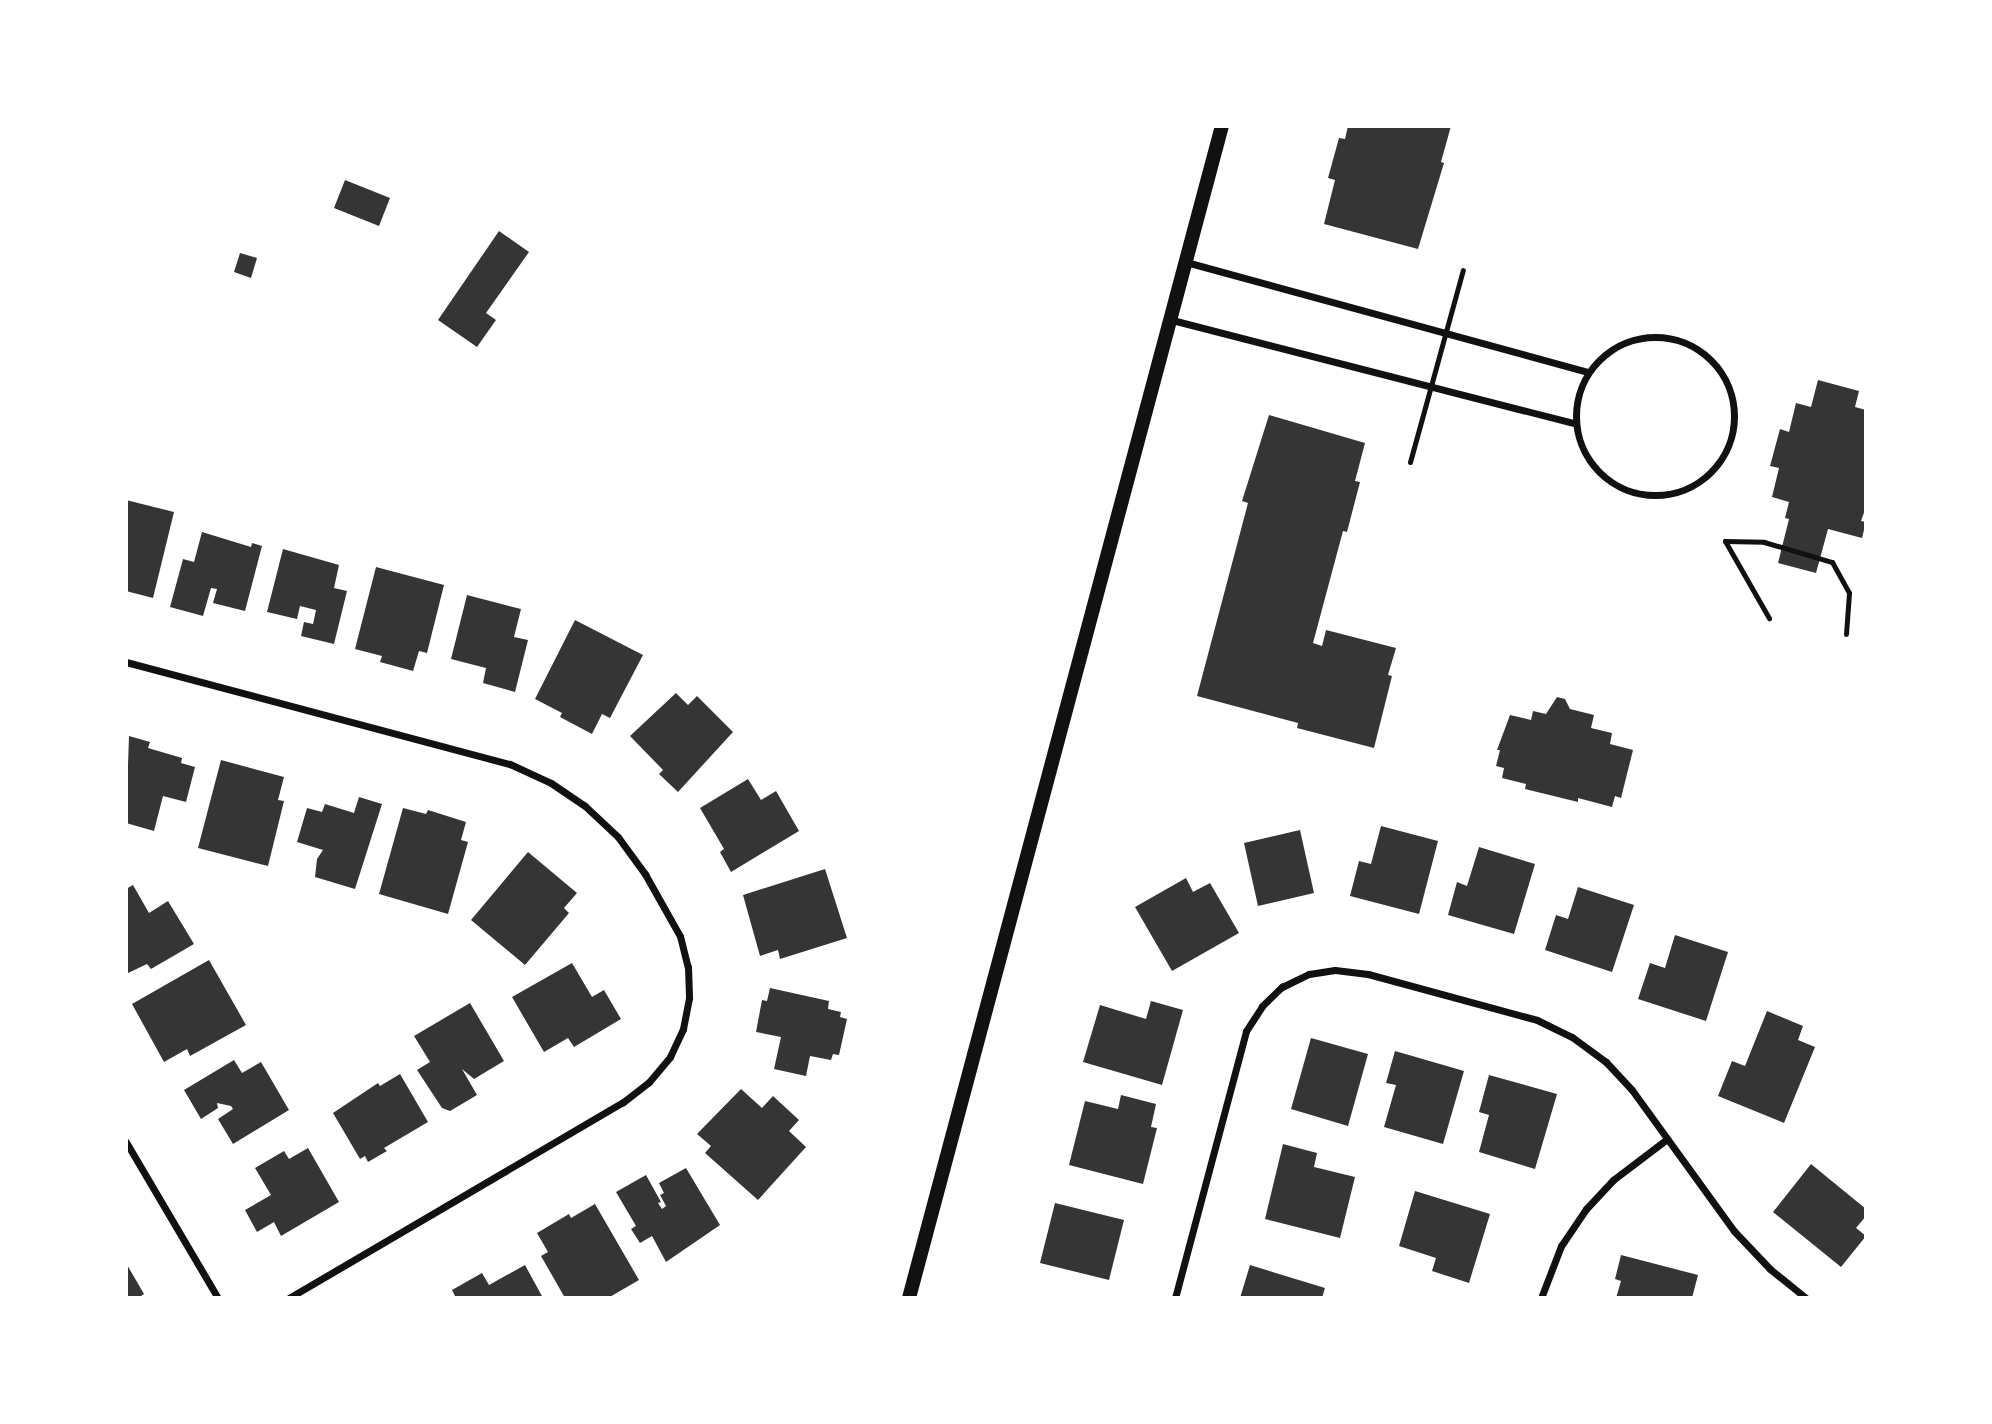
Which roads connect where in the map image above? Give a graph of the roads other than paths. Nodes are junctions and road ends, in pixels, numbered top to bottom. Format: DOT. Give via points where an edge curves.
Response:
graph roads {
  1 [pos="1222,126"];
  2 [pos="1186,262"];
  3 [pos="1463,270"];
  4 [pos="1172,320"];
  5 [pos="1446,334"];
  6 [pos="1588,372"];
  7 [pos="1432,386"];
  8 [pos="1576,424"];
  9 [pos="1410,462"];
  10 [pos="1769,618"];
  11 [pos="1846,634"];
  12 [pos="126,662"];
  13 [pos="1667,1139"];
  14 [pos="126,1142"];
  15 [pos="218,1298"];
  16 [pos="289,1298"];
  17 [pos="909,1298"];
  18 [pos="1175,1298"];
  19 [pos="1541,1298"];
  20 [pos="1806,1298"];
  1 -- 2 [label="main road"];
  2 -- 4 [label="main road"];
  2 -- 5 [label="street"];
  3 -- 5 [label="lane"];
  4 -- 7 [label="street"];
  4 -- 17 [label="main road"];
  5 -- 6 [label="street"];
  5 -- 7 [label="lane"];
  6 -- 8 [label="street" via="1578,397"];
  6 -- 8 [label="street" via="1606,353 1629,340 1654,335 1680,340 1703,352 1721,370 1732,394 1735,421 1729,447 1715,470 1694,486 1664,495 1633,493 1594,467 1581,447"];
  7 -- 8 [label="street"];
  7 -- 9 [label="lane"];
  10 -- 11 [label="lane" via="1725,541 1764,542 1832,562 1849,593"];
  12 -- 16 [label="street" via="510,764 551,783 618,837 680,936 688,967 683,1029 670,1057 649,1083"];
  13 -- 18 [label="street" via="1606,1062 1572,1037 1537,1020 1368,974 1335,970 1309,974 1282,987 1246,1031"];
  13 -- 19 [label="street" via="1613,1180 1586,1209 1561,1246"];
  13 -- 20 [label="street" via="1734,1231"];
  14 -- 15 [label="street"];
}
